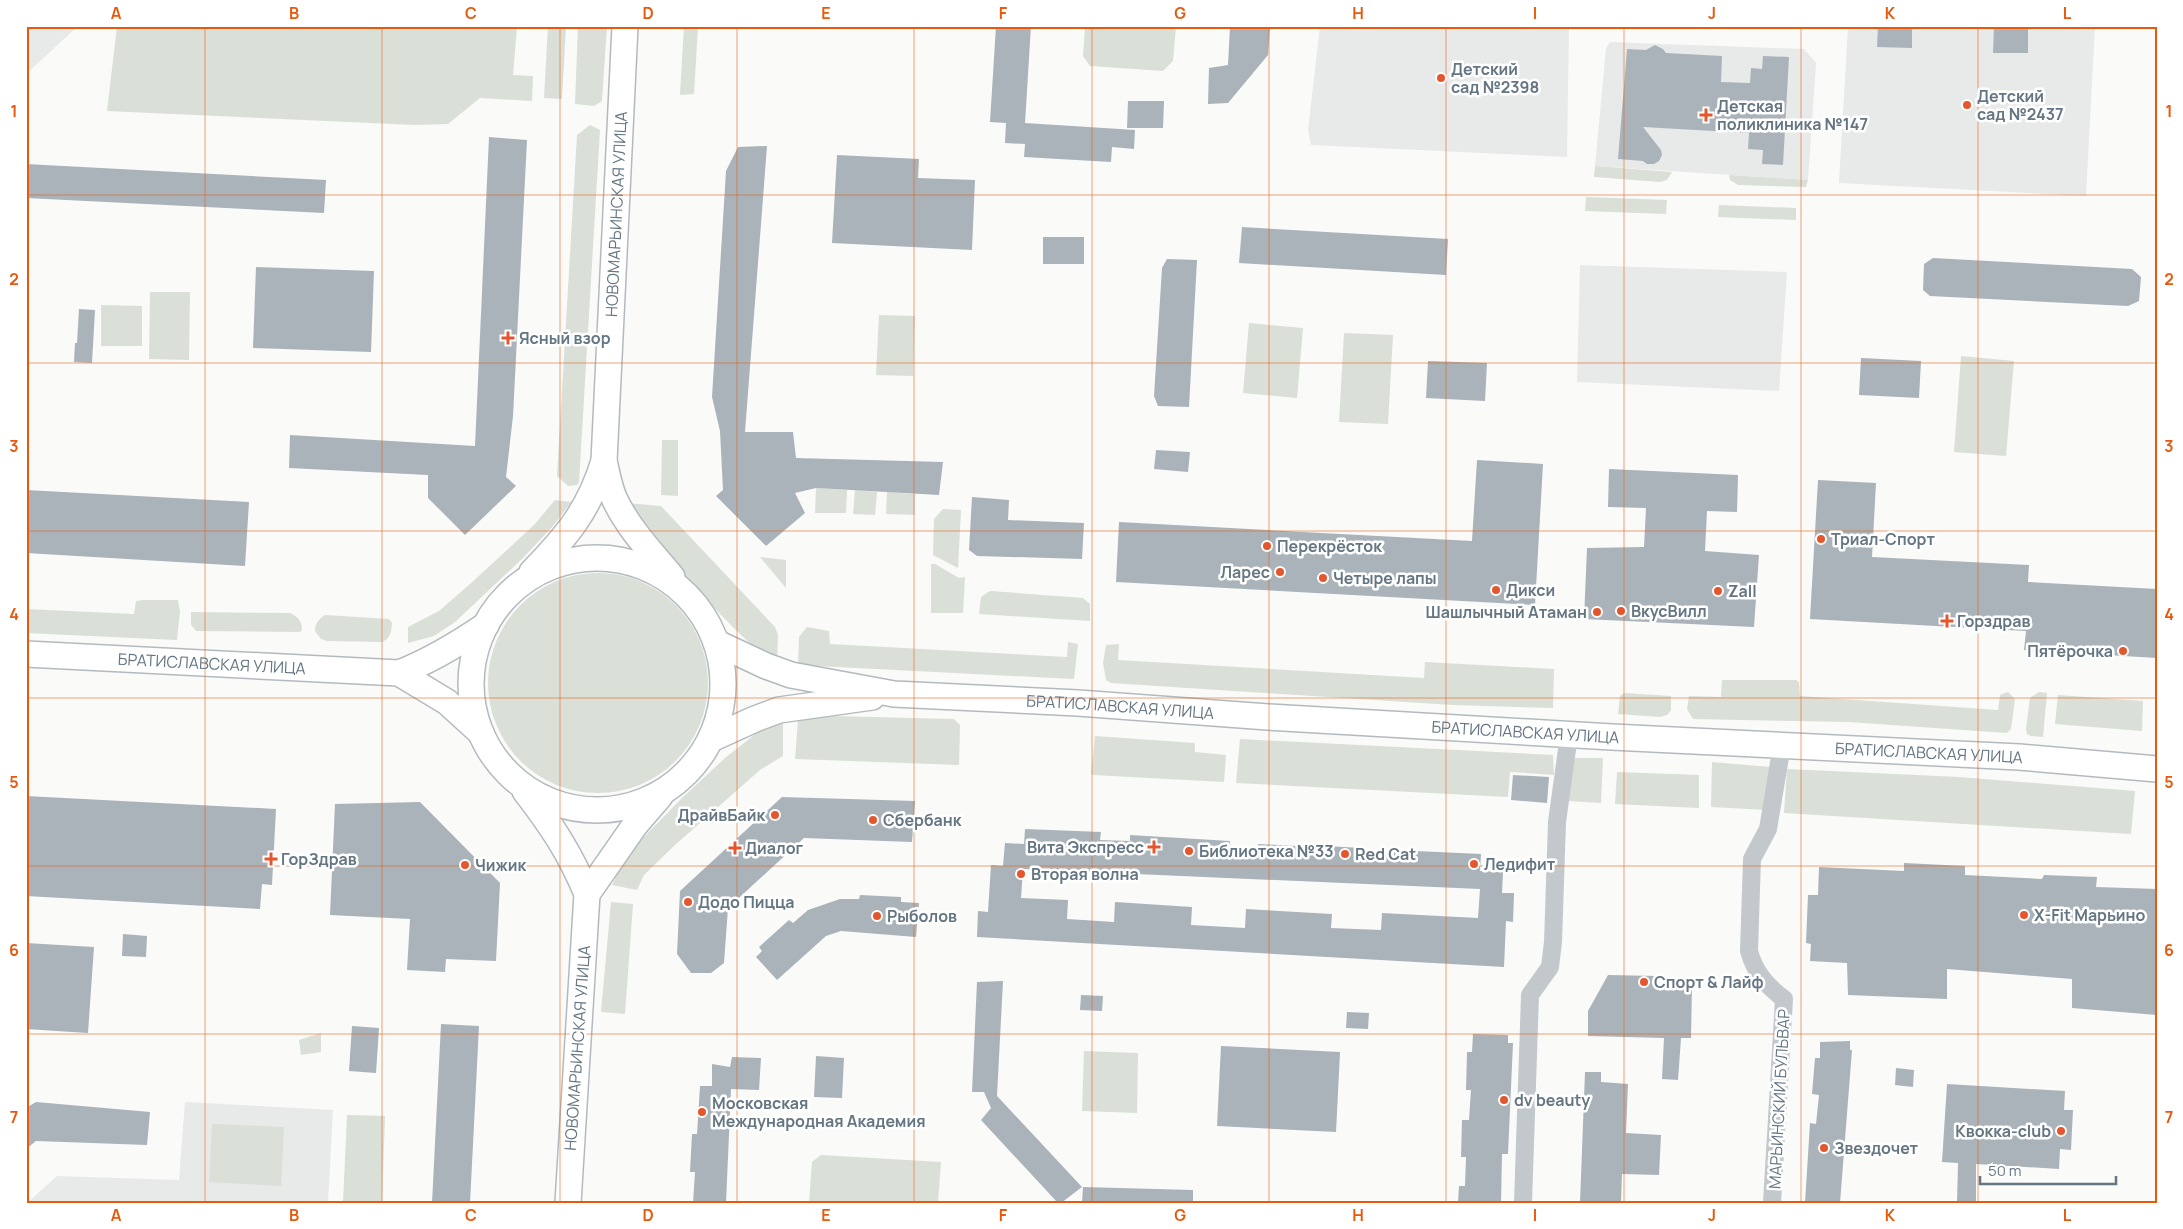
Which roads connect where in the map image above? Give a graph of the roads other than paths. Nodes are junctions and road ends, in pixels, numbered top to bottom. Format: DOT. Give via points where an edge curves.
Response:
graph roads {
  1 [pos="625,26"];
  2 [pos="604,460"];
  3 [pos="516,588"];
  4 [pos="683,591"];
  5 [pos="486,625"];
  6 [pos="717,643"];
  7 [pos="26,654"];
  8 [pos="399,673"];
  9 [pos="894,694"];
  10 [pos="481,733"];
  11 [pos="1570,735"];
  12 [pos="711,739"];
  13 [pos="1782,745"];
  14 [pos="2157,769"];
  15 [pos="518,782"];
  16 [pos="663,791"];
  17 [pos="586,894"];
  18 [pos="568,1203"];
  19 [pos="1523,1203"];
  20 [pos="1772,1203"];
  1 -- 2 [label="main road, НОВОМАРЬИНСКАЯ УЛИЦА"];
  2 -- 3 [label="main road, НОВОМАРЬИНСКАЯ УЛИЦА" via="591,497 577,519"];
  2 -- 4 [label="main road, НОВОМАРЬИНСКАЯ УЛИЦА" via="610,488 623,514"];
  3 -- 4 [label="main road, БРАТИСЛАВСКАЯ УЛИЦА" via="548,568 570,561 600,558 630,562 658,573"];
  3 -- 5 [label="main road, БРАТИСЛАВСКАЯ УЛИЦА"];
  4 -- 6 [label="main road, БРАТИСЛАВСКАЯ УЛИЦА" via="703,615"];
  5 -- 8 [label="main road, БРАТИСЛАВСКАЯ УЛИЦА" via="454,646"];
  5 -- 10 [label="main road, БРАТИСЛАВСКАЯ УЛИЦА" via="476,653 471,689"];
  6 -- 9 [label="main road, БРАТИСЛАВСКАЯ УЛИЦА" via="791,675"];
  6 -- 12 [label="main road, БРАТИСЛАВСКАЯ УЛИЦА" via="723,692"];
  7 -- 8 [label="main road, БРАТИСЛАВСКАЯ УЛИЦА"];
  8 -- 10 [label="main road, БРАТИСЛАВСКАЯ УЛИЦА" via="447,702"];
  9 -- 11 [label="main road, БРАТИСЛАВСКАЯ УЛИЦА" via="1078,702"];
  9 -- 12 [label="main road, БРАТИСЛАВСКАЯ УЛИЦА" via="779,710"];
  10 -- 15 [label="main road, БРАТИСЛАВСКАЯ УЛИЦА" via="490,751"];
  11 -- 13 [label="main road, БРАТИСЛАВСКАЯ УЛИЦА"];
  11 -- 19 [label="street" via="1557,822 1550,967 1530,995"];
  12 -- 16 [label="main road, БРАТИСЛАВСКАЯ УЛИЦА" via="691,769"];
  13 -- 14 [label="main road, БРАТИСЛАВСКАЯ УЛИЦА" via="2019,757"];
  13 -- 20 [label="street, МАРЬИНСКИЙ БУЛЬВАР" via="1768,829 1752,858 1749,951 1759,976 1784,999"];
  15 -- 16 [label="main road, БРАТИСЛАВСКАЯ УЛИЦА" via="564,806 589,810 615,809 640,803"];
  15 -- 17 [label="main road, НОВОМАРЬИНСКАЯ УЛИЦА" via="551,824 571,858"];
  16 -- 17 [label="main road"];
  17 -- 18 [label="main road, НОВОМАРЬИНСКАЯ УЛИЦА"];
}
